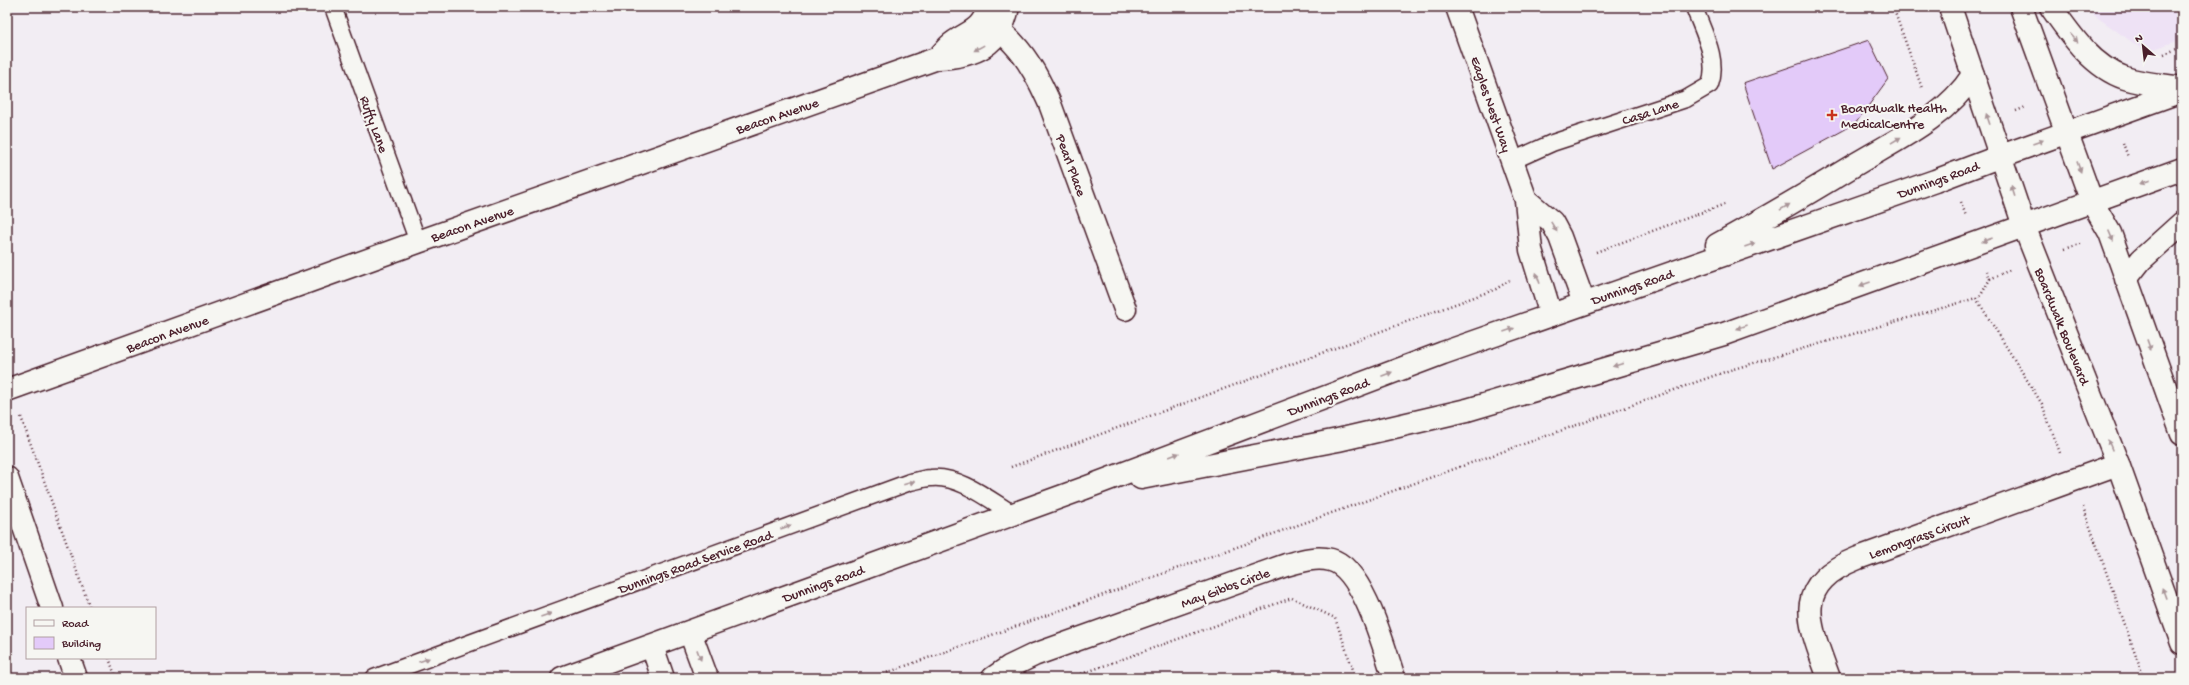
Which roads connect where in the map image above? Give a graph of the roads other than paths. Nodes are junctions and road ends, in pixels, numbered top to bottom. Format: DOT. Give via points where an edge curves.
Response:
graph roads {
  1 [pos="333,7"];
  2 [pos="1008,7"];
  3 [pos="1458,7"];
  4 [pos="1694,7"];
  5 [pos="1950,7"];
  6 [pos="2021,7"];
  7 [pos="2051,7"];
  8 [pos="991,19"];
  9 [pos="1973,75"];
  10 [pos="2182,89"];
  11 [pos="2066,132"];
  12 [pos="2001,156"];
  13 [pos="1512,161"];
  14 [pos="2182,169"];
  15 [pos="1526,200"];
  16 [pos="2092,202"];
  17 [pos="2182,223"];
  18 [pos="2024,226"];
  19 [pos="418,242"];
  20 [pos="1665,274"];
  21 [pos="2126,279"];
  22 [pos="1584,302"];
  23 [pos="1124,309"];
  24 [pos="1551,315"];
  25 [pos="10,390"];
  26 [pos="2182,434"];
  27 [pos="2118,464"];
  28 [pos="7,478"];
  29 [pos="1085,488"];
  30 [pos="1013,514"];
  31 [pos="52,607"];
  32 [pos="690,632"];
  33 [pos="2182,643"];
  34 [pos="652,646"];
  35 [pos="69,659"];
  36 [pos="76,678"];
  37 [pos="374,678"];
  38 [pos="562,678"];
  39 [pos="663,678"];
  40 [pos="707,678"];
  41 [pos="993,678"];
  42 [pos="1394,678"];
  43 [pos="1828,678"];
  1 -- 19 [label="lane, Ruffy Lane"];
  2 -- 8 [label="street"];
  3 -- 13 [label="street, Eagles Nest Way"];
  4 -- 13 [label="lane, Casa Lane" via="1714,63 1710,85 1686,99 1552,143"];
  5 -- 9 [label="street, Boardwalk Boulevard"];
  6 -- 11 [label="street"];
  7 -- 10 [label="street, one-way" via="2069,32 2106,69 2124,78"];
  8 -- 19 [label="street, Beacon Avenue" via="949,46 938,58"];
  8 -- 23 [label="street, Pearl Place" via="1030,64 1050,104"];
  12 -- 9 [label="street, Boardwalk Boulevard, one-way"];
  20 -- 9 [label="street, one-way" via="1777,212 1921,125 1963,92"];
  10 -- 11 [label="street, Dunnings Road"];
  12 -- 11 [label="street, Dunnings Road, one-way"];
  11 -- 16 [label="street, one-way"];
  18 -- 12 [label="street, Boardwalk Boulevard, one-way"];
  20 -- 12 [label="street, Dunnings Road, one-way"];
  13 -- 15 [label="street, Eagles Nest Way"];
  14 -- 16 [label="street, Dunnings Road, one-way"];
  15 -- 22 [label="street, one-way" via="1552,222"];
  24 -- 15 [label="street, Eagles Nest Way, one-way" via="1536,272 1528,230"];
  16 -- 18 [label="street, Dunnings Road"];
  16 -- 21 [label="street, one-way" via="2110,234"];
  17 -- 21 [label="street" via="2141,260"];
  27 -- 18 [label="street, Boardwalk Boulevard, one-way"];
  18 -- 29 [label="street, Dunnings Road, one-way" via="1724,334 1467,410 1338,440"];
  19 -- 25 [label="street, Beacon Avenue"];
  20 -- 22 [label="street, Dunnings Road"];
  21 -- 26 [label="street, one-way"];
  22 -- 24 [label="street, Dunnings Road"];
  29 -- 24 [label="street, Dunnings Road, one-way"];
  33 -- 27 [label="street, Boardwalk Boulevard, one-way"];
  27 -- 43 [label="street, Lemongrass Circuit" via="1842,564 1830,573 1813,593 1810,612 1813,634"];
  28 -- 31 [label="street"];
  29 -- 30 [label="street, Dunnings Road"];
  30 -- 32 [label="street, Dunnings Road"];
  37 -- 30 [label="lane, Dunnings Road Service Road, one-way" via="910,482 932,477 955,482 971,488"];
  32 -- 34 [label="street, Dunnings Road"];
  32 -- 40 [label="street, one-way"];
  34 -- 38 [label="street, Dunnings Road"];
  34 -- 39 [label="street"];
  35 -- 36 [label="street"];
  41 -- 42 [label="street, May Gibbs Circle" via="1034,655 1286,565 1318,558 1332,560 1344,566 1360,586"];
}
